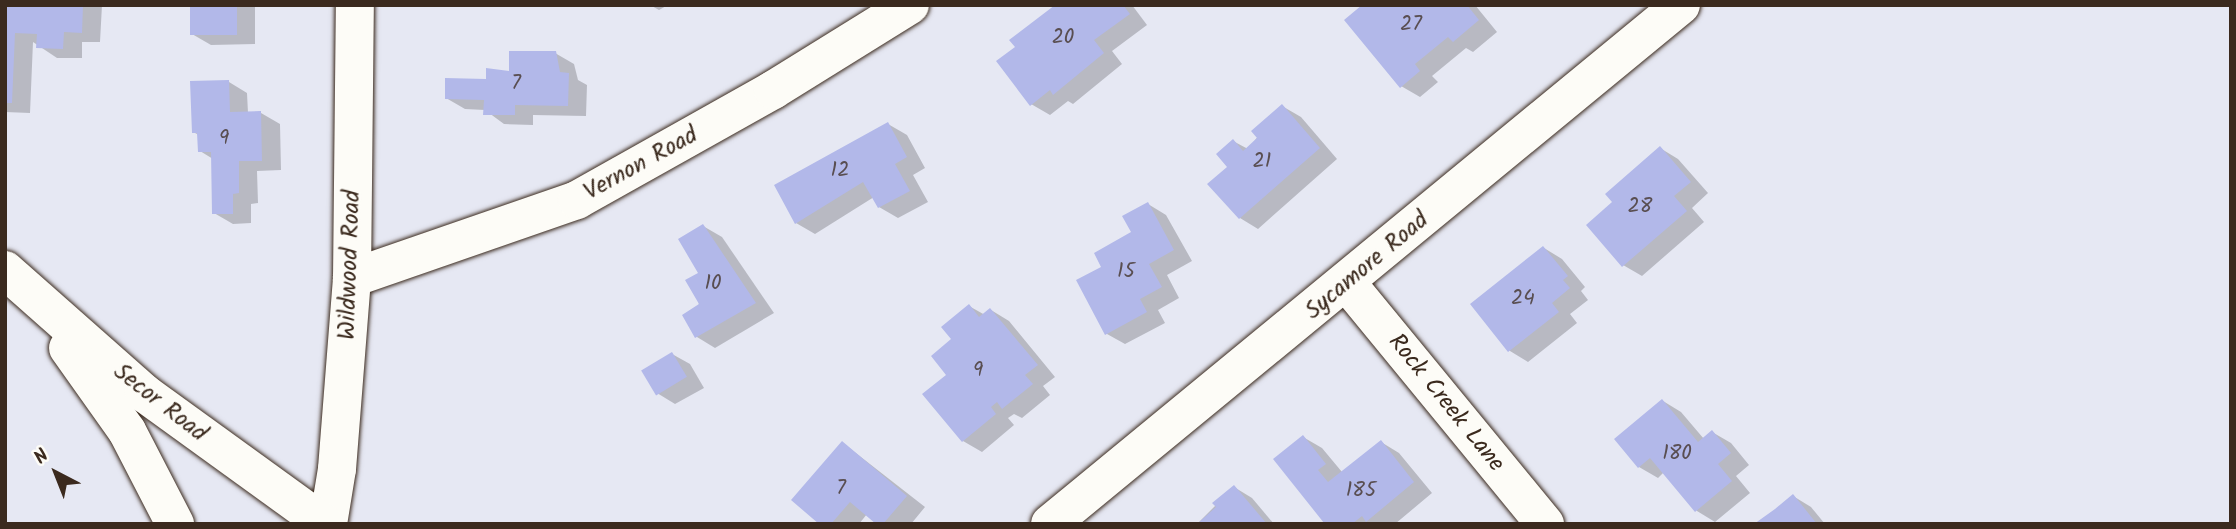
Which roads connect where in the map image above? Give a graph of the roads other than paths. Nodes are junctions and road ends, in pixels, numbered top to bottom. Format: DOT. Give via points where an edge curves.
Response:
graph roads {
  1 [pos="355,5"];
  2 [pos="910,5"];
  3 [pos="1681,5"];
  4 [pos="10,275"];
  5 [pos="352,278"];
  6 [pos="1347,283"];
  7 [pos="175,524"];
  8 [pos="326,524"];
  9 [pos="1050,524"];
  10 [pos="1545,524"];
  1 -- 5 [label="street, Wildwood Road"];
  2 -- 5 [label="street, Vernon Road" via="773,90 577,200"];
  3 -- 6 [label="street, Sycamore Road"];
  4 -- 7 [label="street" via="127,431"];
  4 -- 8 [label="street, Secor Road" via="144,393"];
  5 -- 8 [label="street, Wildwood Road" via="337,469"];
  6 -- 9 [label="street, Sycamore Road"];
  6 -- 10 [label="street, Rock Creek Lane"];
}
